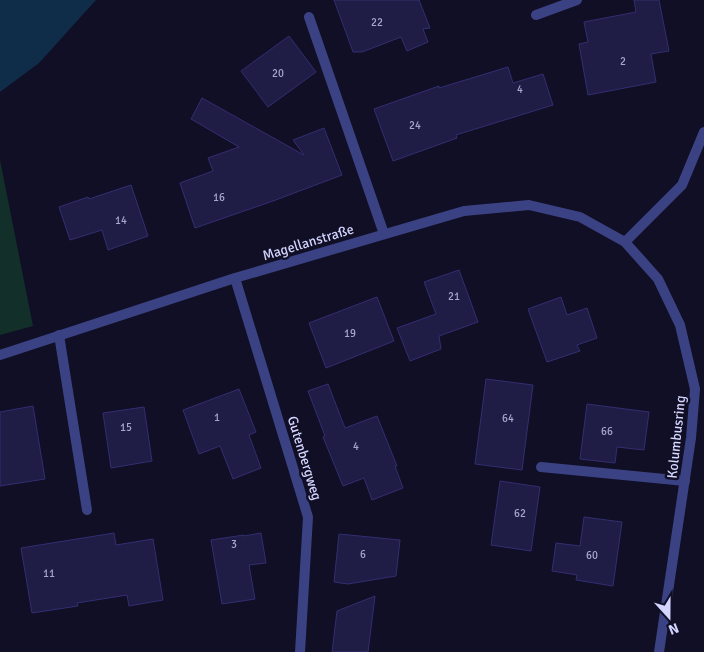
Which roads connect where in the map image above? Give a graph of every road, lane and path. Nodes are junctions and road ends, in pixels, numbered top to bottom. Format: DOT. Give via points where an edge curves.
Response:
graph roads {
  1 [pos="577,0"];
  2 [pos="536,15"];
  3 [pos="309,17"];
  4 [pos="704,132"];
  5 [pos="384,234"];
  6 [pos="625,242"];
  7 [pos="235,278"];
  8 [pos="59,335"];
  9 [pos="0,355"];
  10 [pos="699,390"];
  11 [pos="542,467"];
  12 [pos="685,481"];
  13 [pos="87,510"];
  14 [pos="300,652"];
  15 [pos="659,652"];
  1 -- 2 [label="street"];
  3 -- 5 [label="street"];
  4 -- 6 [label="street" via="682,185"];
  5 -- 6 [label="street, Magellanstraße" via="464,211 529,205 580,217"];
  5 -- 7 [label="street, Magellanstraße"];
  6 -- 10 [label="street, Kolumbusring" via="658,279 680,325"];
  7 -- 8 [label="street, Magellanstraße"];
  7 -- 14 [label="street, Gutenbergweg" via="308,517"];
  8 -- 9 [label="street, Magellanstraße"];
  8 -- 13 [label="street"];
  10 -- 12 [label="street, Kolumbusring"];
  11 -- 12 [label="street"];
  12 -- 15 [label="street, Kolumbusring"];
}
